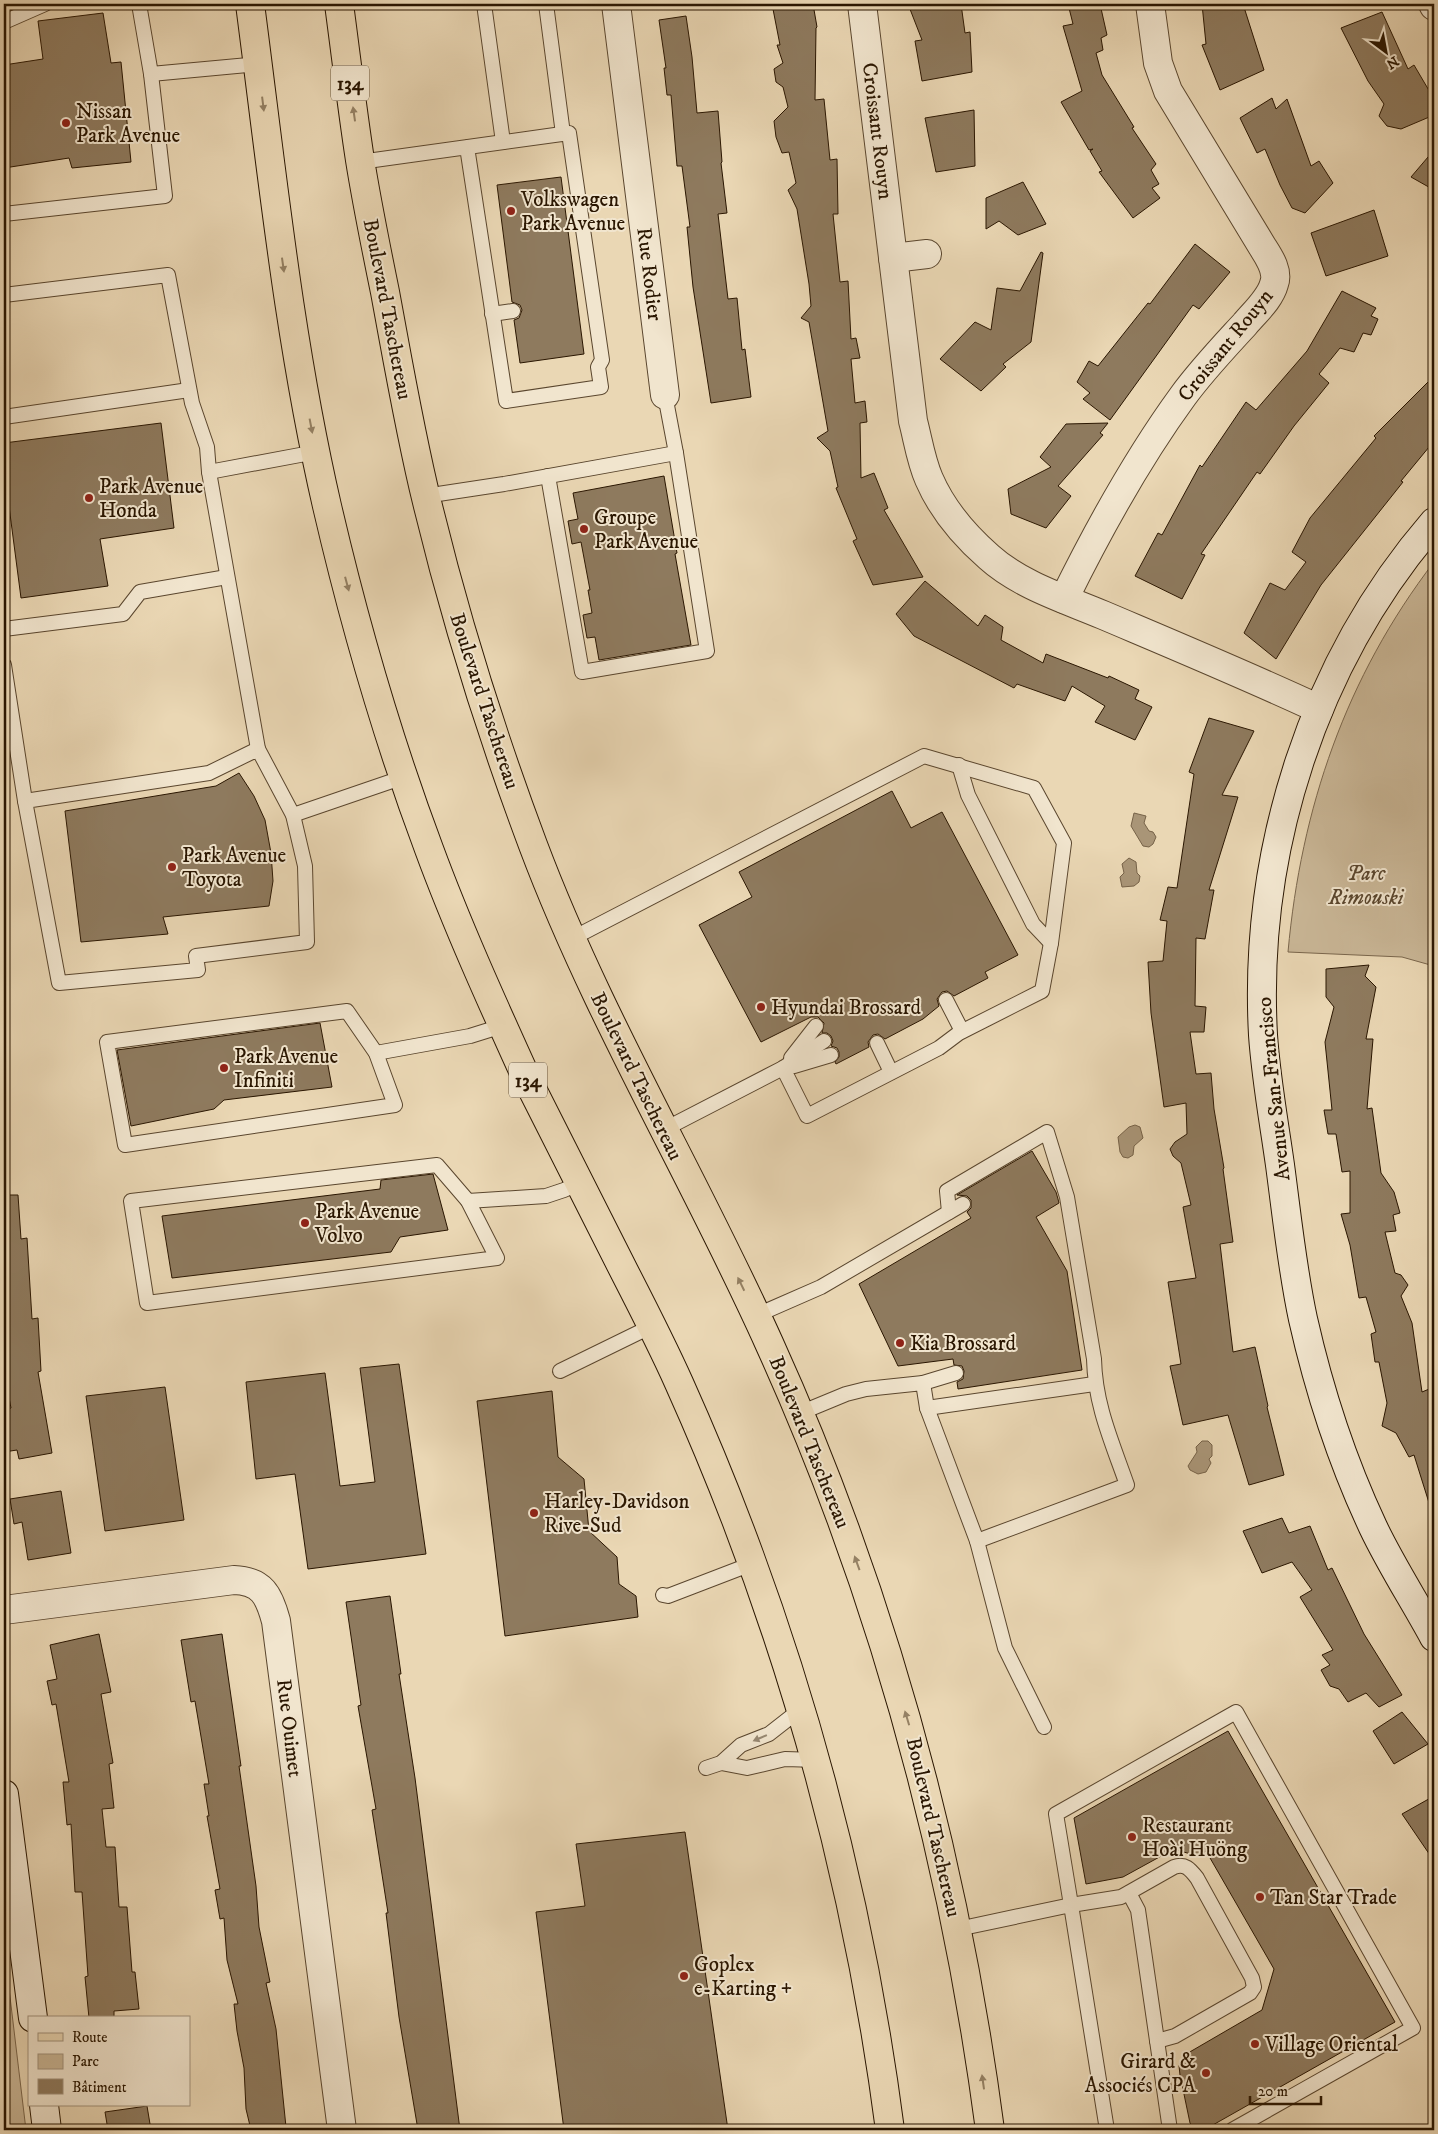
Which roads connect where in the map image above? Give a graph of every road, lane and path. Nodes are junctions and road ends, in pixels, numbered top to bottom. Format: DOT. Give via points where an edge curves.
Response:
graph roads {
  1 [pos="45,4"];
  2 [pos="139,4"];
  3 [pos="250,4"];
  4 [pos="339,4"];
  5 [pos="484,4"];
  6 [pos="546,4"];
  7 [pos="616,4"];
  8 [pos="862,4"];
  9 [pos="1150,4"];
  10 [pos="4,22"];
  11 [pos="258,64"];
  12 [pos="151,74"];
  13 [pos="564,134"];
  14 [pos="503,142"];
  15 [pos="466,147"];
  16 [pos="360,162"];
  17 [pos="4,214"];
  18 [pos="927,254"];
  19 [pos="893,258"];
  20 [pos="4,295"];
  21 [pos="514,311"];
  22 [pos="492,314"];
  23 [pos="189,390"];
  24 [pos="665,395"];
  25 [pos="4,417"];
  26 [pos="316,452"];
  27 [pos="676,453"];
  28 [pos="209,472"];
  29 [pos="548,476"];
  30 [pos="425,496"];
  31 [pos="1434,522"];
  32 [pos="227,577"];
  33 [pos="1064,599"];
  34 [pos="4,629"];
  35 [pos="4,665"];
  36 [pos="1320,709"];
  37 [pos="258,748"];
  38 [pos="959,765"];
  39 [pos="404,777"];
  40 [pos="25,800"];
  41 [pos="293,815"];
  42 [pos="571,939"];
  43 [pos="1051,944"];
  44 [pos="946,1000"];
  45 [pos="502,1026"];
  46 [pos="816,1026"];
  47 [pos="962,1031"];
  48 [pos="824,1041"];
  49 [pos="876,1043"];
  50 [pos="376,1053"];
  51 [pos="831,1055"];
  52 [pos="783,1068"];
  53 [pos="891,1072"];
  54 [pos="663,1130"];
  55 [pos="580,1183"];
  56 [pos="468,1201"];
  57 [pos="963,1204"];
  58 [pos="950,1212"];
  59 [pos="756,1315"];
  60 [pos="652,1326"];
  61 [pos="560,1371"];
  62 [pos="956,1373"];
  63 [pos="923,1383"];
  64 [pos="1094,1384"];
  65 [pos="927,1408"];
  66 [pos="800,1413"];
  67 [pos="977,1541"];
  68 [pos="754,1563"];
  69 [pos="663,1595"];
  70 [pos="4,1610"];
  71 [pos="1434,1636"];
  72 [pos="802,1709"];
  73 [pos="1044,1727"];
  74 [pos="816,1760"];
  75 [pos="721,1763"];
  76 [pos="706,1768"];
  77 [pos="4,1794"];
  78 [pos="1129,1893"];
  79 [pos="1072,1905"];
  80 [pos="958,1929"];
  81 [pos="33,2016"];
  82 [pos="1157,2041"];
  83 [pos="44,2106"];
  84 [pos="48,2130"];
  85 [pos="342,2130"];
  86 [pos="890,2130"];
  87 [pos="990,2130"];
  88 [pos="1107,2130"];
  89 [pos="1170,2130"];
  90 [pos="1232,2130"];
  1 -- 10 [label="lane"];
  2 -- 12 [label="lane"];
  3 -- 11 [label="main road, 134"];
  16 -- 4 [label="main road, Boulevard Taschereau / 134, one-way"];
  5 -- 14 [label="lane"];
  6 -- 13 [label="lane"];
  7 -- 24 [label="street, Rue Rodier"];
  8 -- 19 [label="street, Croissant Rouyn"];
  9 -- 33 [label="street, Croissant Rouyn" via="1158,63 1168,91 1266,252 1276,278 1264,302 1198,377 1154,438"];
  11 -- 12 [label="lane"];
  11 -- 26 [label="main road, 134, one-way" via="289,304"];
  12 -- 17 [label="lane" via="165,196"];
  13 -- 14 [label="lane"];
  13 -- 22 [label="lane" via="569,133 602,360 598,367 601,387 506,401"];
  14 -- 15 [label="lane"];
  15 -- 16 [label="lane"];
  15 -- 22 [label="lane"];
  16 -- 30 [label="main road, Boulevard Taschereau / 134"];
  18 -- 19 [label="street"];
  19 -- 33 [label="street, Croissant Rouyn" via="914,421 929,479 955,522 990,558 1027,582"];
  20 -- 23 [label="lane" via="168,274"];
  21 -- 22 [label="lane"];
  23 -- 25 [label="lane"];
  23 -- 28 [label="lane" via="207,447"];
  24 -- 27 [label="lane"];
  26 -- 28 [label="lane"];
  26 -- 39 [label="main road, 134, one-way" via="335,541"];
  27 -- 29 [label="lane"];
  27 -- 29 [label="lane" via="707,651 582,672"];
  28 -- 32 [label="lane"];
  29 -- 30 [label="lane"];
  30 -- 42 [label="main road, Boulevard Taschereau / 134" via="493,734 535,852"];
  31 -- 36 [label="street, Avenue San-Francisco" via="1376,601"];
  32 -- 34 [label="lane" via="140,592 122,614"];
  32 -- 37 [label="lane"];
  33 -- 36 [label="street, Croissant Rouyn"];
  35 -- 40 [label="lane"];
  36 -- 71 [label="street, Avenue San-Francisco" via="1289,799 1270,890 1263,969 1267,1072 1294,1269 1324,1396 1346,1463 1374,1528"];
  37 -- 40 [label="lane" via="209,773"];
  37 -- 41 [label="lane"];
  38 -- 42 [label="lane" via="924,756"];
  38 -- 43 [label="lane" via="968,795 1029,915"];
  38 -- 43 [label="lane" via="1034,788 1064,842"];
  39 -- 41 [label="lane"];
  39 -- 45 [label="main road, 134" via="439,875"];
  40 -- 41 [label="lane" via="59,983 198,970 196,956 307,942 305,866"];
  42 -- 54 [label="main road, Boulevard Taschereau / 134"];
  43 -- 47 [label="lane" via="1042,991"];
  44 -- 47 [label="lane"];
  45 -- 50 [label="lane" via="470,1036"];
  45 -- 55 [label="main road, 134"];
  46 -- 52 [label="lane"];
  47 -- 53 [label="lane" via="939,1048"];
  48 -- 52 [label="lane"];
  49 -- 53 [label="lane"];
  50 -- 50 [label="lane" via="395,1105 125,1146 107,1042 347,1011"];
  51 -- 52 [label="lane"];
  52 -- 53 [label="lane" via="807,1116"];
  52 -- 54 [label="lane"];
  59 -- 54 [label="main road, Boulevard Taschereau / 134, one-way"];
  55 -- 56 [label="lane" via="546,1196"];
  55 -- 60 [label="main road, 134"];
  56 -- 56 [label="lane" via="496,1258 147,1303 131,1201 437,1165"];
  57 -- 58 [label="lane"];
  58 -- 59 [label="lane" via="821,1287"];
  58 -- 64 [label="lane" via="947,1191 1047,1132 1067,1198 1094,1358"];
  59 -- 66 [label="main road, Boulevard Taschereau / 134"];
  60 -- 61 [label="lane"];
  60 -- 68 [label="main road, 134" via="705,1442"];
  62 -- 63 [label="lane"];
  63 -- 65 [label="lane"];
  63 -- 66 [label="lane" via="866,1389"];
  64 -- 65 [label="lane"];
  64 -- 67 [label="lane" via="1127,1485"];
  65 -- 67 [label="lane"];
  80 -- 66 [label="main road, Boulevard Taschereau / 134, one-way" via="928,1792 894,1675 853,1551"];
  67 -- 73 [label="lane" via="1005,1648"];
  68 -- 69 [label="lane" via="668,1596"];
  68 -- 72 [label="main road, 134"];
  70 -- 85 [label="street, Rue Ouimet" via="234,1580 253,1582 268,1599 277,1631"];
  72 -- 74 [label="main road, 134"];
  72 -- 75 [label="lane, one-way" via="769,1734 741,1745"];
  74 -- 75 [label="lane" via="785,1759 748,1768"];
  74 -- 86 [label="main road, 134" via="858,1932"];
  75 -- 76 [label="lane"];
  77 -- 81 [label="street"];
  78 -- 79 [label="lane" via="1121,1898"];
  78 -- 82 [label="lane" via="1138,1910"];
  78 -- 82 [label="lane" via="1174,1867 1181,1865 1191,1870 1254,1984 1250,1993 1174,2036"];
  79 -- 80 [label="lane"];
  79 -- 88 [label="lane"];
  79 -- 90 [label="lane" via="1056,1814 1236,1712 1412,2028"];
  87 -- 80 [label="main road, Boulevard Taschereau / 134, one-way"];
  82 -- 89 [label="lane"];
  83 -- 84 [label="street"];
}
